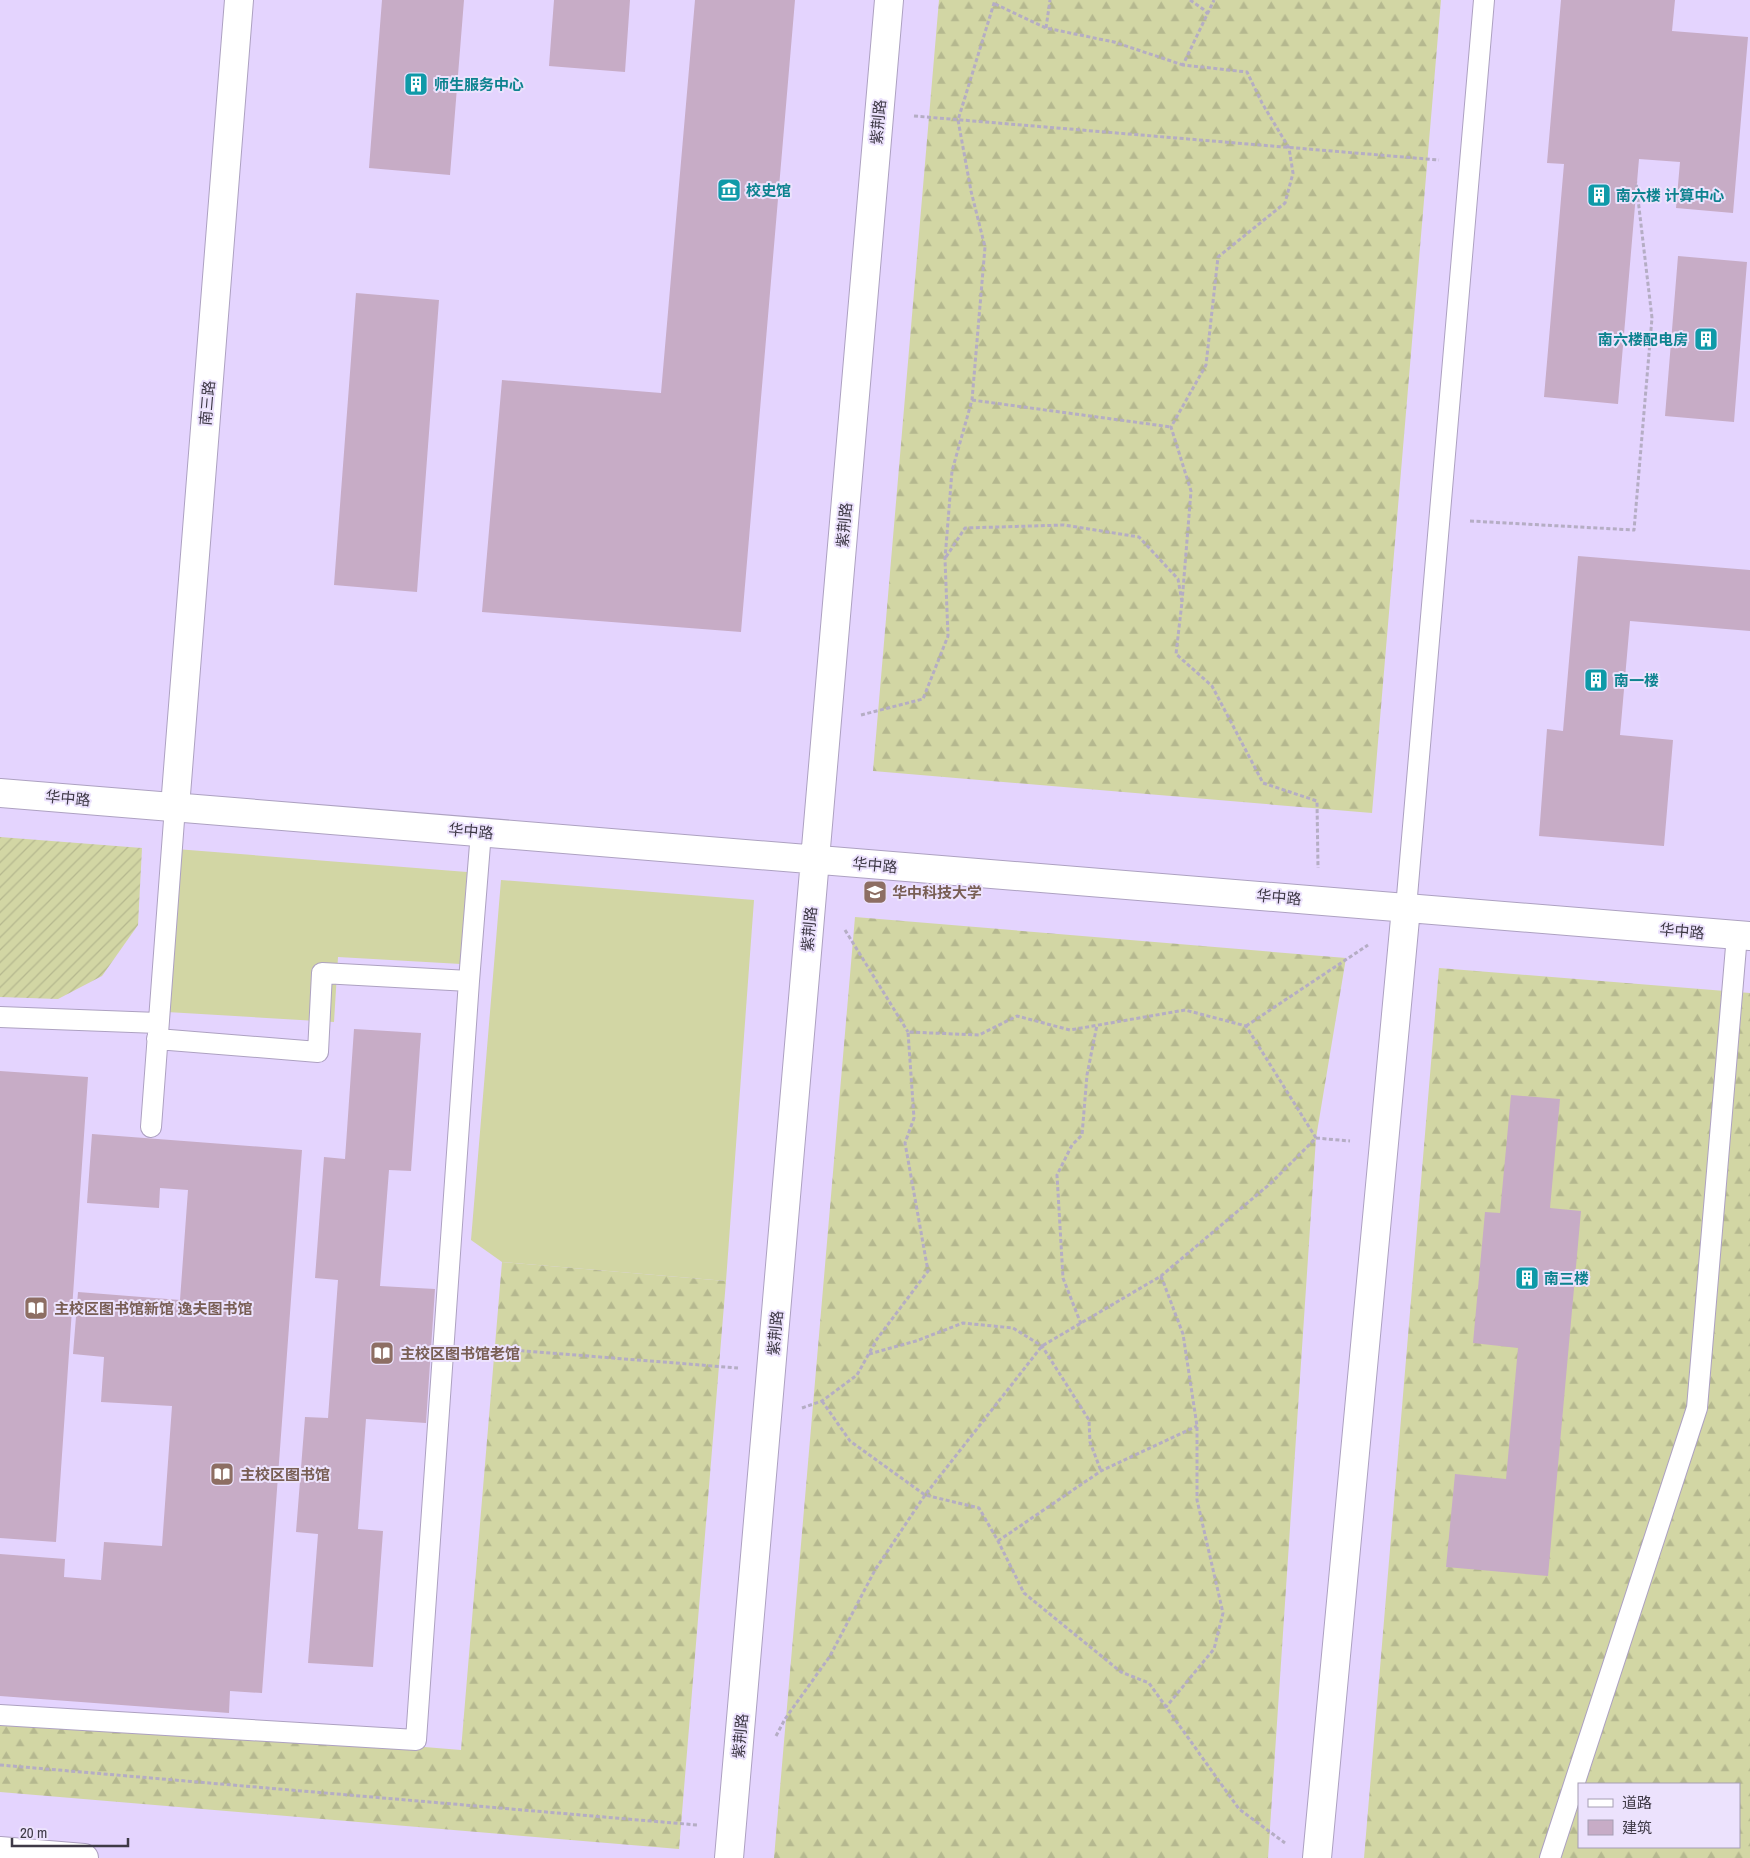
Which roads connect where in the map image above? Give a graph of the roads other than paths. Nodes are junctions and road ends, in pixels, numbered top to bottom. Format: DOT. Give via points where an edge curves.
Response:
graph roads {
  1 [pos="239,0"];
  2 [pos="888,0"];
  3 [pos="1484,0"];
  4 [pos="0,793"];
  5 [pos="175,807"];
  6 [pos="481,832"];
  7 [pos="814,870"];
  8 [pos="1405,915"];
  9 [pos="1744,936"];
  10 [pos="469,981"];
  11 [pos="0,1017"];
  12 [pos="157,1031"];
  13 [pos="151,1127"];
  14 [pos="0,1716"];
  15 [pos="0,1851"];
  16 [pos="84,1858"];
  17 [pos="729,1858"];
  18 [pos="1317,1858"];
  19 [pos="1550,1858"];
  1 -- 5 [label="street, 南三路"];
  2 -- 7 [label="street, 紫荆路"];
  3 -- 8 [label="lane"];
  4 -- 5 [label="street, 华中路"];
  5 -- 6 [label="street, 华中路"];
  5 -- 12 [label="lane"];
  6 -- 7 [label="street, 华中路"];
  6 -- 10 [label="lane"];
  7 -- 8 [label="street, 华中路" via="1318,901"];
  7 -- 17 [label="street, 紫荆路"];
  8 -- 9 [label="street, 华中路"];
  8 -- 18 [label="street"];
  9 -- 19 [label="lane" via="1697,1408"];
  10 -- 12 [label="lane" via="322,973 318,1052"];
  10 -- 14 [label="lane" via="416,1740"];
  11 -- 12 [label="lane"];
  12 -- 13 [label="lane"];
  15 -- 16 [label="street"];
}
